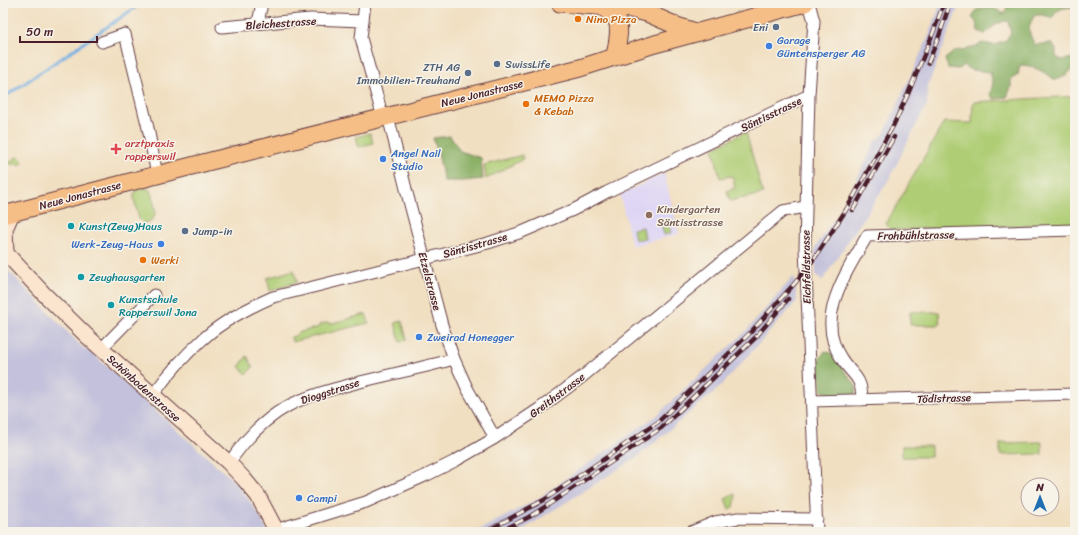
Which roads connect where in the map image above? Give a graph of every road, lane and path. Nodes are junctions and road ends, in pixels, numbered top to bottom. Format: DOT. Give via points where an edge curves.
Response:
graph roads {
  1 [pos="262,3"];
  2 [pos="365,3"];
  3 [pos="560,3"];
  4 [pos="805,3"];
  5 [pos="809,3"];
  6 [pos="602,6"];
  7 [pos="363,21"];
  8 [pos="258,23"];
  9 [pos="222,27"];
  10 [pos="696,32"];
  11 [pos="102,42"];
  12 [pos="615,57"];
  13 [pos="809,95"];
  14 [pos="386,117"];
  15 [pos="157,175"];
  16 [pos="806,207"];
  17 [pos="8,214"];
  18 [pos="1075,230"];
  19 [pos="4,251"];
  20 [pos="424,259"];
  21 [pos="154,295"];
  22 [pos="101,349"];
  23 [pos="454,359"];
  24 [pos="1075,394"];
  25 [pos="153,395"];
  26 [pos="862,400"];
  27 [pos="812,401"];
  28 [pos="495,438"];
  29 [pos="229,463"];
  30 [pos="817,519"];
  31 [pos="716,527"];
  32 [pos="277,532"];
  33 [pos="691,532"];
  34 [pos="817,532"];
  1 -- 8 [label="street"];
  2 -- 7 [label="street"];
  3 -- 6 [label="main road"];
  4 -- 10 [label="main road, Neue Jonastrasse"];
  5 -- 13 [label="street, Eichfeldstrasse" via="814,21"];
  6 -- 10 [label="main road" via="648,13"];
  6 -- 12 [label="main road" via="618,25"];
  7 -- 8 [label="street, Bleichestrasse" via="310,19"];
  7 -- 14 [label="street" via="361,38"];
  8 -- 9 [label="street, Bleichestrasse"];
  10 -- 12 [label="main road, Neue Jonastrasse"];
  11 -- 15 [label="street" via="125,34"];
  12 -- 14 [label="main road, Neue Jonastrasse"];
  13 -- 16 [label="street, Eichfeldstrasse"];
  13 -- 20 [label="street, Säntisstrasse" via="573,210 522,232"];
  14 -- 15 [label="main road, Neue Jonastrasse"];
  14 -- 20 [label="street, Etzelstrasse"];
  15 -- 17 [label="main road, Neue Jonastrasse"];
  16 -- 27 [label="street, Eichfeldstrasse" via="806,297"];
  16 -- 28 [label="street, Greithstrasse" via="783,211 582,377"];
  17 -- 19 [label="street"];
  18 -- 26 [label="street, Frohbühlstrasse" via="867,236 836,295 831,319 831,335 837,352 860,382"];
  19 -- 22 [label="street, Schönbodenstrasse"];
  20 -- 23 [label="street, Etzelstrasse"];
  20 -- 25 [label="street, Säntisstrasse" via="273,297 251,306 202,340"];
  21 -- 22 [label="street"];
  22 -- 25 [label="street, Schönbodenstrasse"];
  23 -- 28 [label="street, Etzelstrasse" via="466,388"];
  23 -- 29 [label="street, Dioggstrasse" via="358,382 300,400 264,423"];
  24 -- 26 [label="street, Tödistrasse"];
  25 -- 29 [label="street, Schönbodenstrasse"];
  26 -- 27 [label="street, Tödistrasse"];
  27 -- 30 [label="street, Eichfeldstrasse"];
  28 -- 32 [label="street, Greithstrasse" via="434,471 366,502 282,528"];
  29 -- 32 [label="street, Schönbodenstrasse" via="258,496"];
  30 -- 31 [label="street" via="738,518"];
  30 -- 34 [label="street, Eichfeldstrasse"];
  31 -- 33 [label="street"];
}
